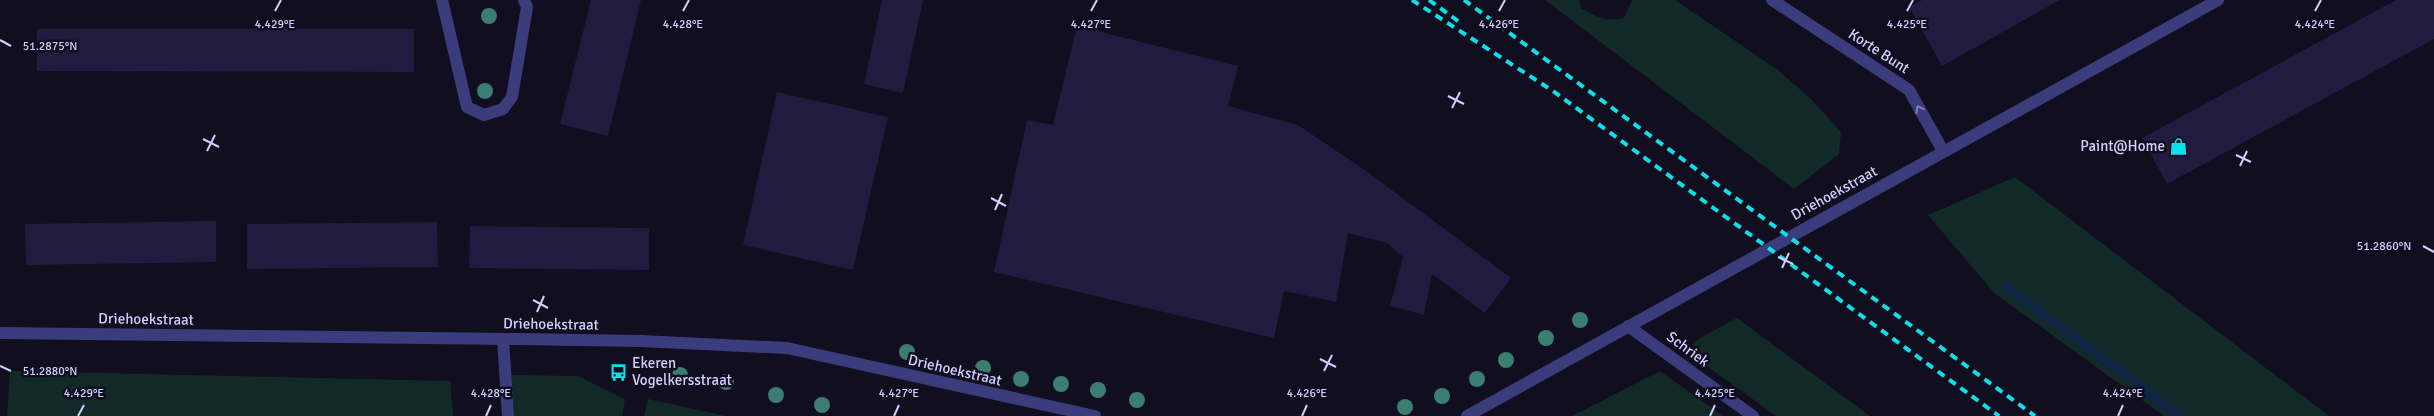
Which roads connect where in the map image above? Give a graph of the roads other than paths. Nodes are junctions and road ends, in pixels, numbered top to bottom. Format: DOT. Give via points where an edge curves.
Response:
graph roads {
  1 [pos="442,0"];
  2 [pos="524,0"];
  3 [pos="1772,0"];
  4 [pos="2218,0"];
  5 [pos="1943,151"];
  6 [pos="1628,326"];
  7 [pos="0,333"];
  8 [pos="503,339"];
  9 [pos="508,416"];
  10 [pos="1095,416"];
  11 [pos="1468,416"];
  12 [pos="1753,416"];
  1 -- 2 [label="street" via="467,107 484,115 503,109 512,97 527,7"];
  5 -- 3 [label="street, Korte Bunt, one-way" via="1909,90"];
  4 -- 5 [label="street, Driehoekstraat"];
  5 -- 6 [label="street, Driehoekstraat"];
  6 -- 11 [label="street, Driehoekstraat"];
  6 -- 12 [label="street, Schriek"];
  7 -- 8 [label="street, Driehoekstraat"];
  8 -- 9 [label="street"];
  8 -- 10 [label="street, Driehoekstraat" via="787,348"];
}
